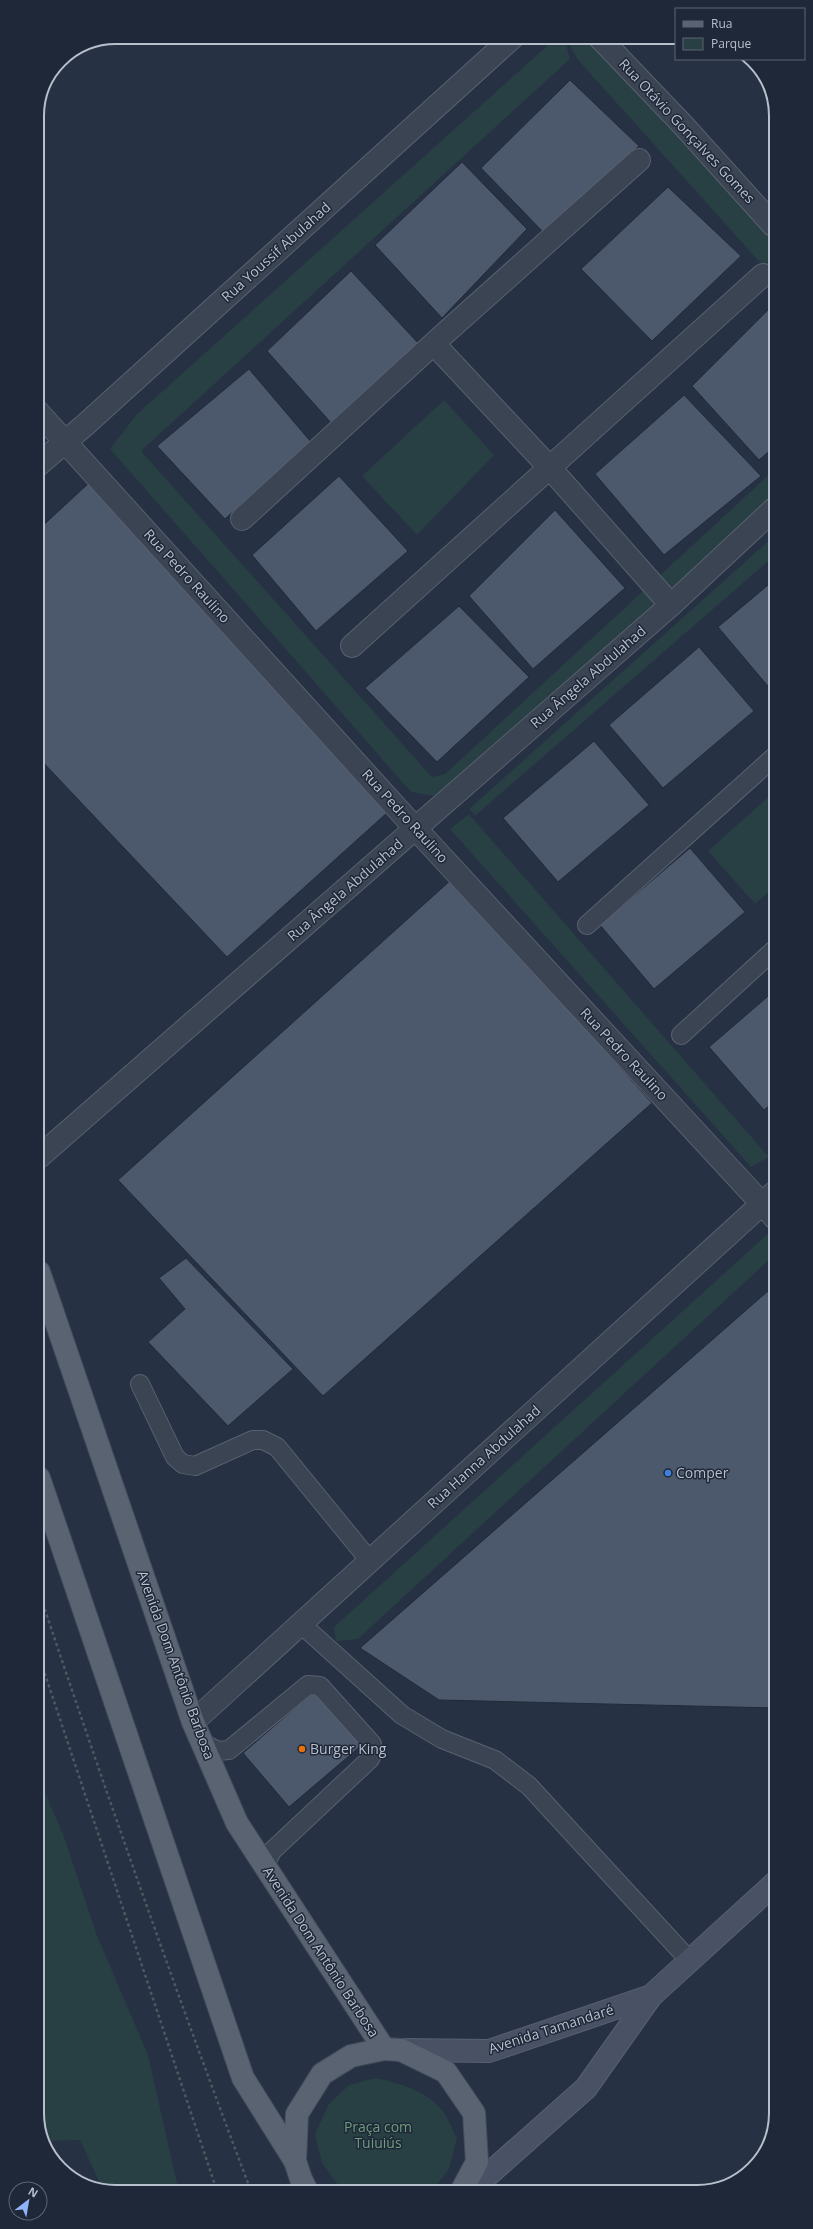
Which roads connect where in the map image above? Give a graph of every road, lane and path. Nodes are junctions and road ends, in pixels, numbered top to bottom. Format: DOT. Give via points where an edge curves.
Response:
graph roads {
  1 [pos="505,44"];
  2 [pos="606,44"];
  3 [pos="639,160"];
  4 [pos="769,221"];
  5 [pos="763,275"];
  6 [pos="434,344"];
  7 [pos="44,419"];
  8 [pos="65,442"];
  9 [pos="44,460"];
  10 [pos="550,468"];
  11 [pos="769,514"];
  12 [pos="242,519"];
  13 [pos="671,605"];
  14 [pos="352,646"];
  15 [pos="769,761"];
  16 [pos="415,828"];
  17 [pos="587,925"];
  18 [pos="769,955"];
  19 [pos="681,1035"];
  20 [pos="44,1152"];
  21 [pos="769,1203"];
  22 [pos="769,1205"];
  23 [pos="44,1287"];
  24 [pos="140,1384"];
  25 [pos="44,1493"];
  26 [pos="370,1561"];
  27 [pos="44,1607"];
  28 [pos="301,1624"];
  29 [pos="44,1671"];
  30 [pos="193,1722"];
  31 [pos="202,1743"];
  32 [pos="264,1866"];
  33 [pos="769,1888"];
  34 [pos="690,1960"];
  35 [pos="651,1996"];
  36 [pos="393,2050"];
  37 [pos="301,2181"];
  38 [pos="215,2185"];
  39 [pos="249,2185"];
  40 [pos="465,2185"];
  41 [pos="478,2185"];
  1 -- 8 [label="street, Rua Youssif Abulahad"];
  2 -- 4 [label="street, Rua Otávio Gonçalves Gomes"];
  3 -- 6 [label="street"];
  5 -- 10 [label="street"];
  6 -- 10 [label="street"];
  6 -- 12 [label="street"];
  7 -- 8 [label="street, Rua Pedro Raulino"];
  8 -- 9 [label="street, Rua Youssif Abulahad"];
  8 -- 16 [label="street, Rua Pedro Raulino"];
  10 -- 13 [label="street"];
  10 -- 14 [label="street"];
  11 -- 13 [label="street, Rua Ângela Abdulahad"];
  13 -- 16 [label="street, Rua Ângela Abdulahad"];
  15 -- 17 [label="lane"];
  16 -- 20 [label="street, Rua Ângela Abdulahad"];
  16 -- 21 [label="street, Rua Pedro Raulino"];
  18 -- 19 [label="lane"];
  22 -- 26 [label="street, Rua Hanna Abdulahad"];
  23 -- 30 [label="main road, Avenida Dom Antônio Barbosa"];
  24 -- 26 [label="lane" via="175,1457 183,1464 195,1466 253,1440 263,1440 277,1447"];
  25 -- 37 [label="main road" via="243,2078"];
  26 -- 28 [label="street, Rua Hanna Abdulahad"];
  27 -- 39 [label="path" via="174,1985"];
  28 -- 30 [label="street, Rua Hanna Abdulahad"];
  28 -- 34 [label="lane" via="402,1715 442,1739 495,1760 512,1771"];
  29 -- 38 [label="path"];
  30 -- 31 [label="main road, Avenida Dom Antônio Barbosa"];
  31 -- 32 [label="main road, Avenida Dom Antônio Barbosa" via="237,1822"];
  31 -- 32 [label="lane" via="218,1751 229,1750 308,1684 313,1684 320,1686 372,1744 373,1753 370,1759 272,1851"];
  32 -- 36 [label="main road, Avenida Dom Antônio Barbosa"];
  33 -- 34 [label="main road, Avenida Tamandaré"];
  34 -- 35 [label="main road, Avenida Tamandaré"];
  35 -- 36 [label="main road, Avenida Tamandaré" via="489,2051"];
  35 -- 41 [label="main road, Avenida Tamandaré" via="586,2088"];
  36 -- 37 [label="main road" via="351,2056 322,2074 297,2114"];
  36 -- 40 [label="main road" via="446,2072 474,2113 477,2162"];
}
